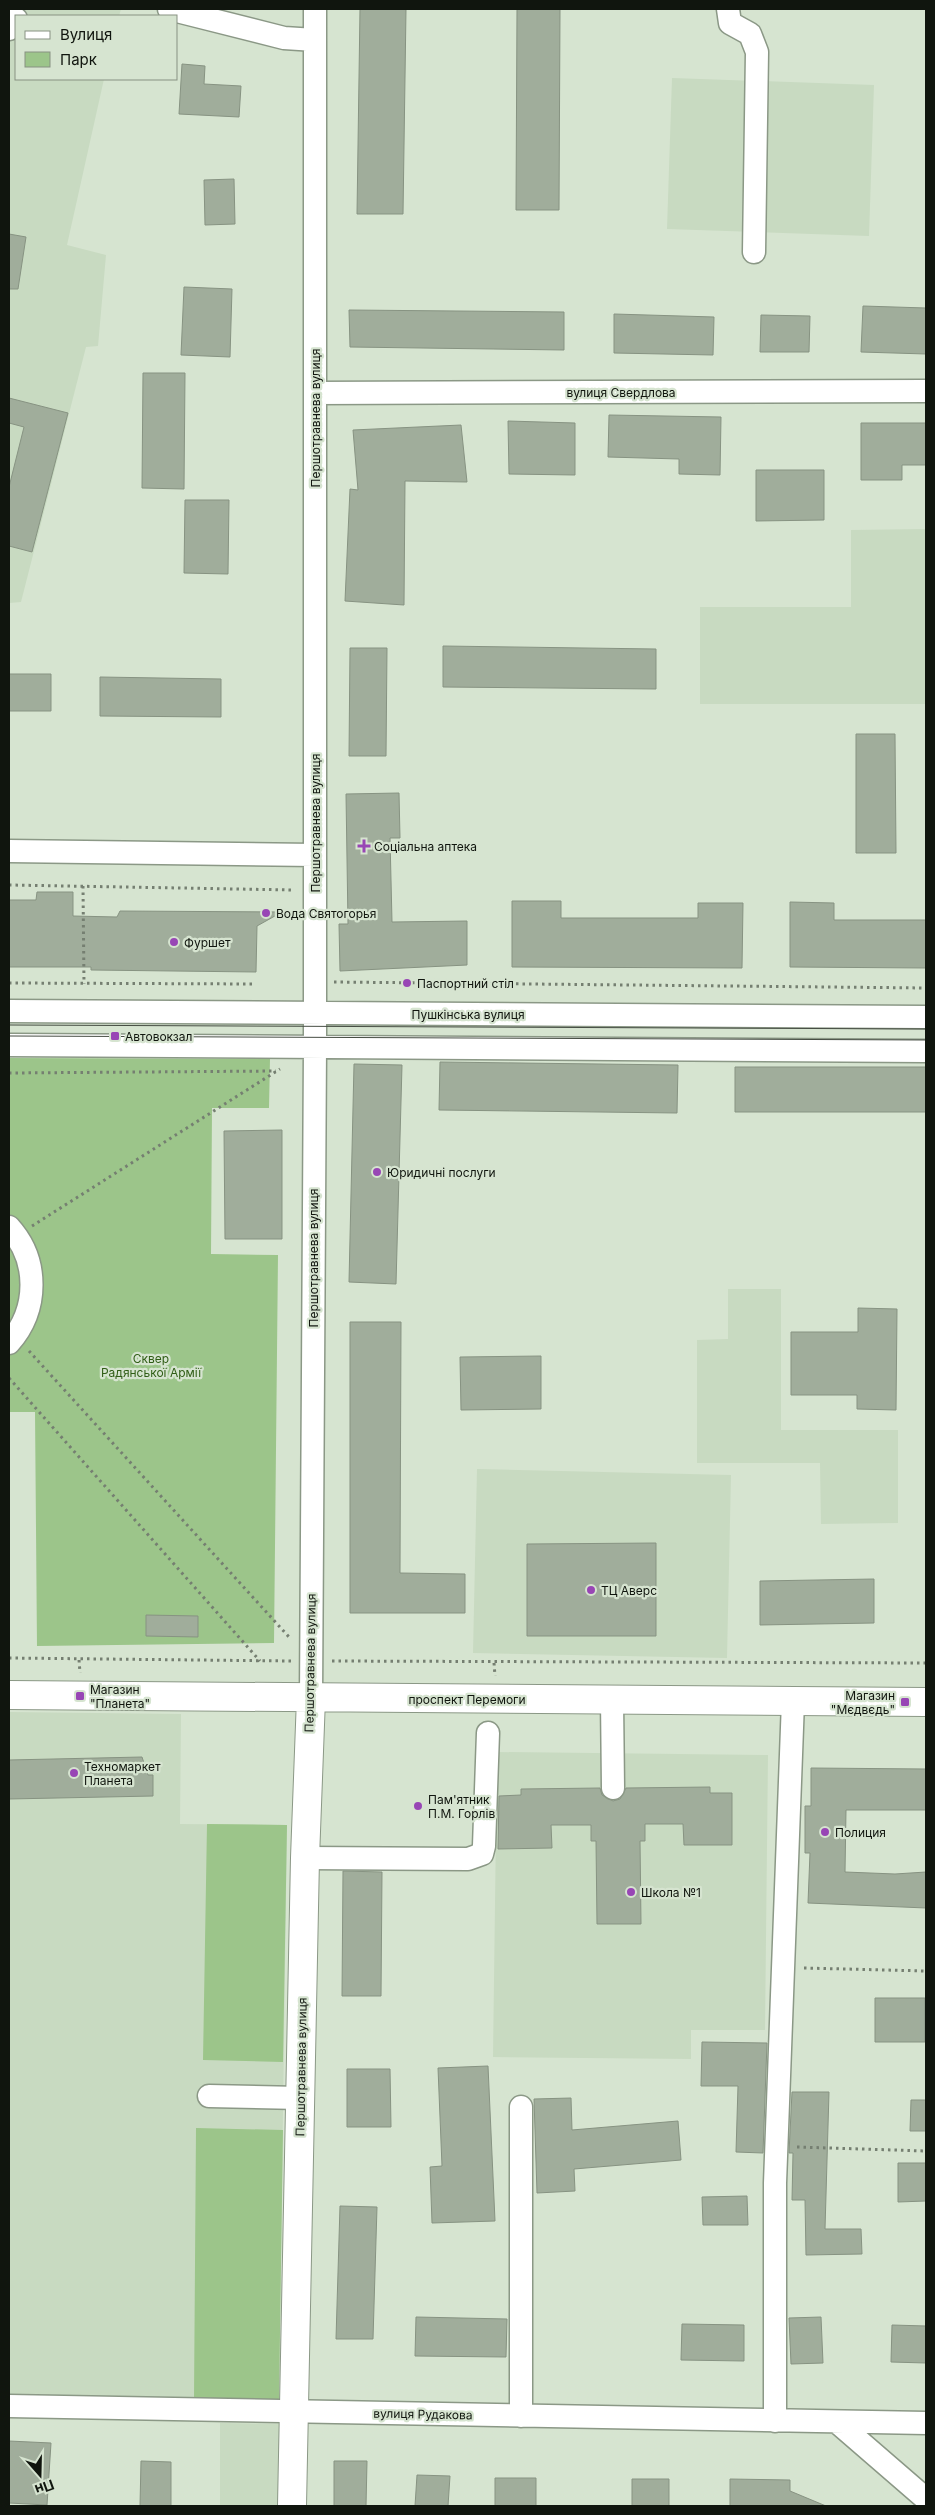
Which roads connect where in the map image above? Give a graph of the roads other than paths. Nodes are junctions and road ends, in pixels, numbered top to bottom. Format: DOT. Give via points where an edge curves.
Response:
graph roads {
  1 [pos="169,9"];
  2 [pos="315,9"];
  3 [pos="728,9"];
  4 [pos="315,40"];
  5 [pos="754,252"];
  6 [pos="926,391"];
  7 [pos="315,393"];
  8 [pos="9,851"];
  9 [pos="315,855"];
  10 [pos="9,1011"];
  11 [pos="313,1013"];
  12 [pos="926,1018"];
  13 [pos="9,1045"];
  14 [pos="315,1047"];
  15 [pos="926,1051"];
  16 [pos="13,1231"];
  17 [pos="12,1340"];
  18 [pos="9,1695"];
  19 [pos="311,1698"];
  20 [pos="612,1700"];
  21 [pos="793,1701"];
  22 [pos="926,1702"];
  23 [pos="488,1733"];
  24 [pos="613,1788"];
  25 [pos="305,1858"];
  26 [pos="209,2096"];
  27 [pos="300,2098"];
  28 [pos="521,2107"];
  29 [pos="9,2406"];
  30 [pos="294,2412"];
  31 [pos="521,2416"];
  32 [pos="775,2421"];
  33 [pos="837,2422"];
  34 [pos="926,2423"];
  35 [pos="926,2499"];
  36 [pos="292,2506"];
  1 -- 4 [label="street" via="277,36"];
  2 -- 4 [label="street, Першотравнева вулиця"];
  3 -- 5 [label="street" via="730,23 750,34 757,52"];
  4 -- 7 [label="street, Першотравнева вулиця"];
  6 -- 7 [label="street, вулиця Свердлова"];
  7 -- 9 [label="street, Першотравнева вулиця"];
  8 -- 9 [label="street"];
  9 -- 11 [label="street, Першотравнева вулиця"];
  10 -- 11 [label="street, Пушкінська вулиця"];
  11 -- 12 [label="street, Пушкінська вулиця"];
  11 -- 14 [label="street, Першотравнева вулиця"];
  13 -- 14 [label="street"];
  14 -- 15 [label="street"];
  14 -- 19 [label="street, Першотравнева вулиця"];
  16 -- 17 [label="street" via="27,1255 32,1297 26,1318"];
  18 -- 19 [label="main road, проспект Перемоги"];
  19 -- 20 [label="main road, проспект Перемоги"];
  19 -- 25 [label="main road, Першотравнева вулиця"];
  20 -- 21 [label="main road, проспект Перемоги"];
  20 -- 24 [label="street"];
  21 -- 22 [label="main road, проспект Перемоги"];
  21 -- 32 [label="street" via="776,2147"];
  23 -- 25 [label="street" via="482,1854 468,1859"];
  25 -- 27 [label="main road, Першотравнева вулиця"];
  26 -- 27 [label="street"];
  27 -- 30 [label="main road, Першотравнева вулиця"];
  28 -- 31 [label="street"];
  29 -- 30 [label="street, вулиця Рудакова"];
  30 -- 31 [label="street, вулиця Рудакова"];
  30 -- 36 [label="main road, Першотравнева вулиця"];
  31 -- 32 [label="street, вулиця Рудакова"];
  32 -- 33 [label="street, вулиця Рудакова"];
  33 -- 34 [label="street, вулиця Рудакова"];
  33 -- 35 [label="street"];
}
